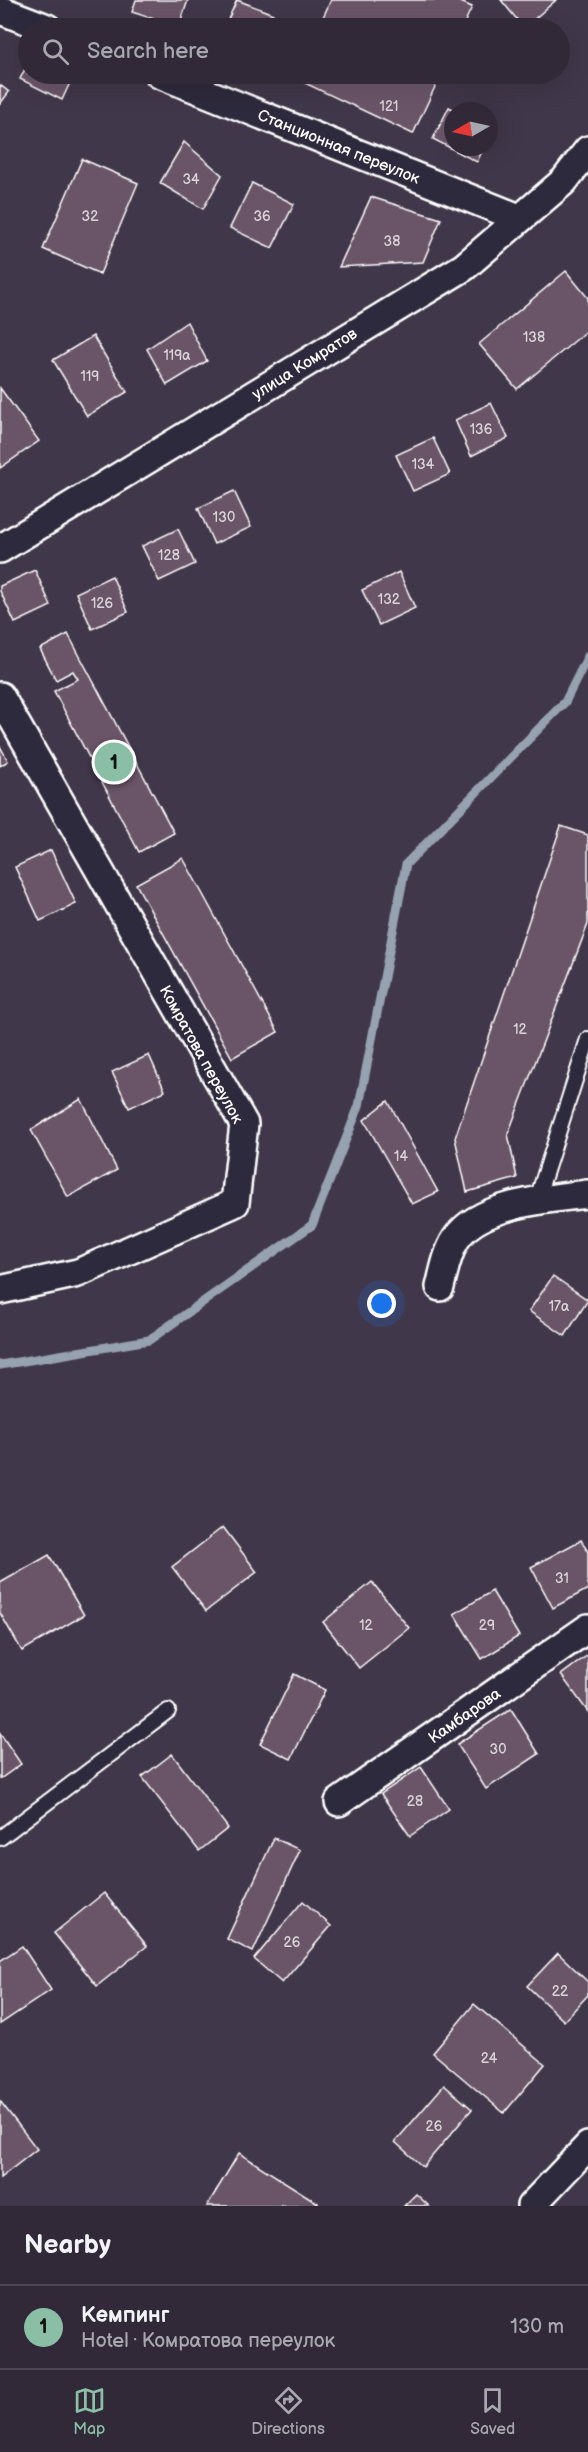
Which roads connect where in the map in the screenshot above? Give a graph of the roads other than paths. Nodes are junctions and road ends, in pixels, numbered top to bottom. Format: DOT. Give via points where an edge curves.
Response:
graph roads {
  1 [pos="0,10"];
  2 [pos="21,18"];
  3 [pos="184,84"];
  4 [pos="588,150"];
  5 [pos="519,218"];
  6 [pos="0,549"];
  7 [pos="0,696"];
  8 [pos="588,1039"];
  9 [pos="588,1194"];
  10 [pos="537,1199"];
  11 [pos="440,1287"];
  12 [pos="0,1290"];
  13 [pos="588,1628"];
  14 [pos="168,1711"];
  15 [pos="339,1802"];
  16 [pos="0,1838"];
  17 [pos="588,2146"];
  18 [pos="531,2206"];
  1 -- 2 [label="street"];
  3 -- 5 [label="street, Станционная переулок"];
  4 -- 5 [label="street, улица Комратов" via="564,181"];
  5 -- 6 [label="street, улица Комратов" via="464,267"];
  7 -- 12 [label="street, Комратова переулок" via="243,1125 235,1203 78,1273"];
  8 -- 10 [label="lane"];
  9 -- 10 [label="street"];
  10 -- 11 [label="street" via="488,1214 457,1237"];
  13 -- 15 [label="street, Камбарова"];
  14 -- 16 [label="lane"];
  17 -- 18 [label="street"];
}
